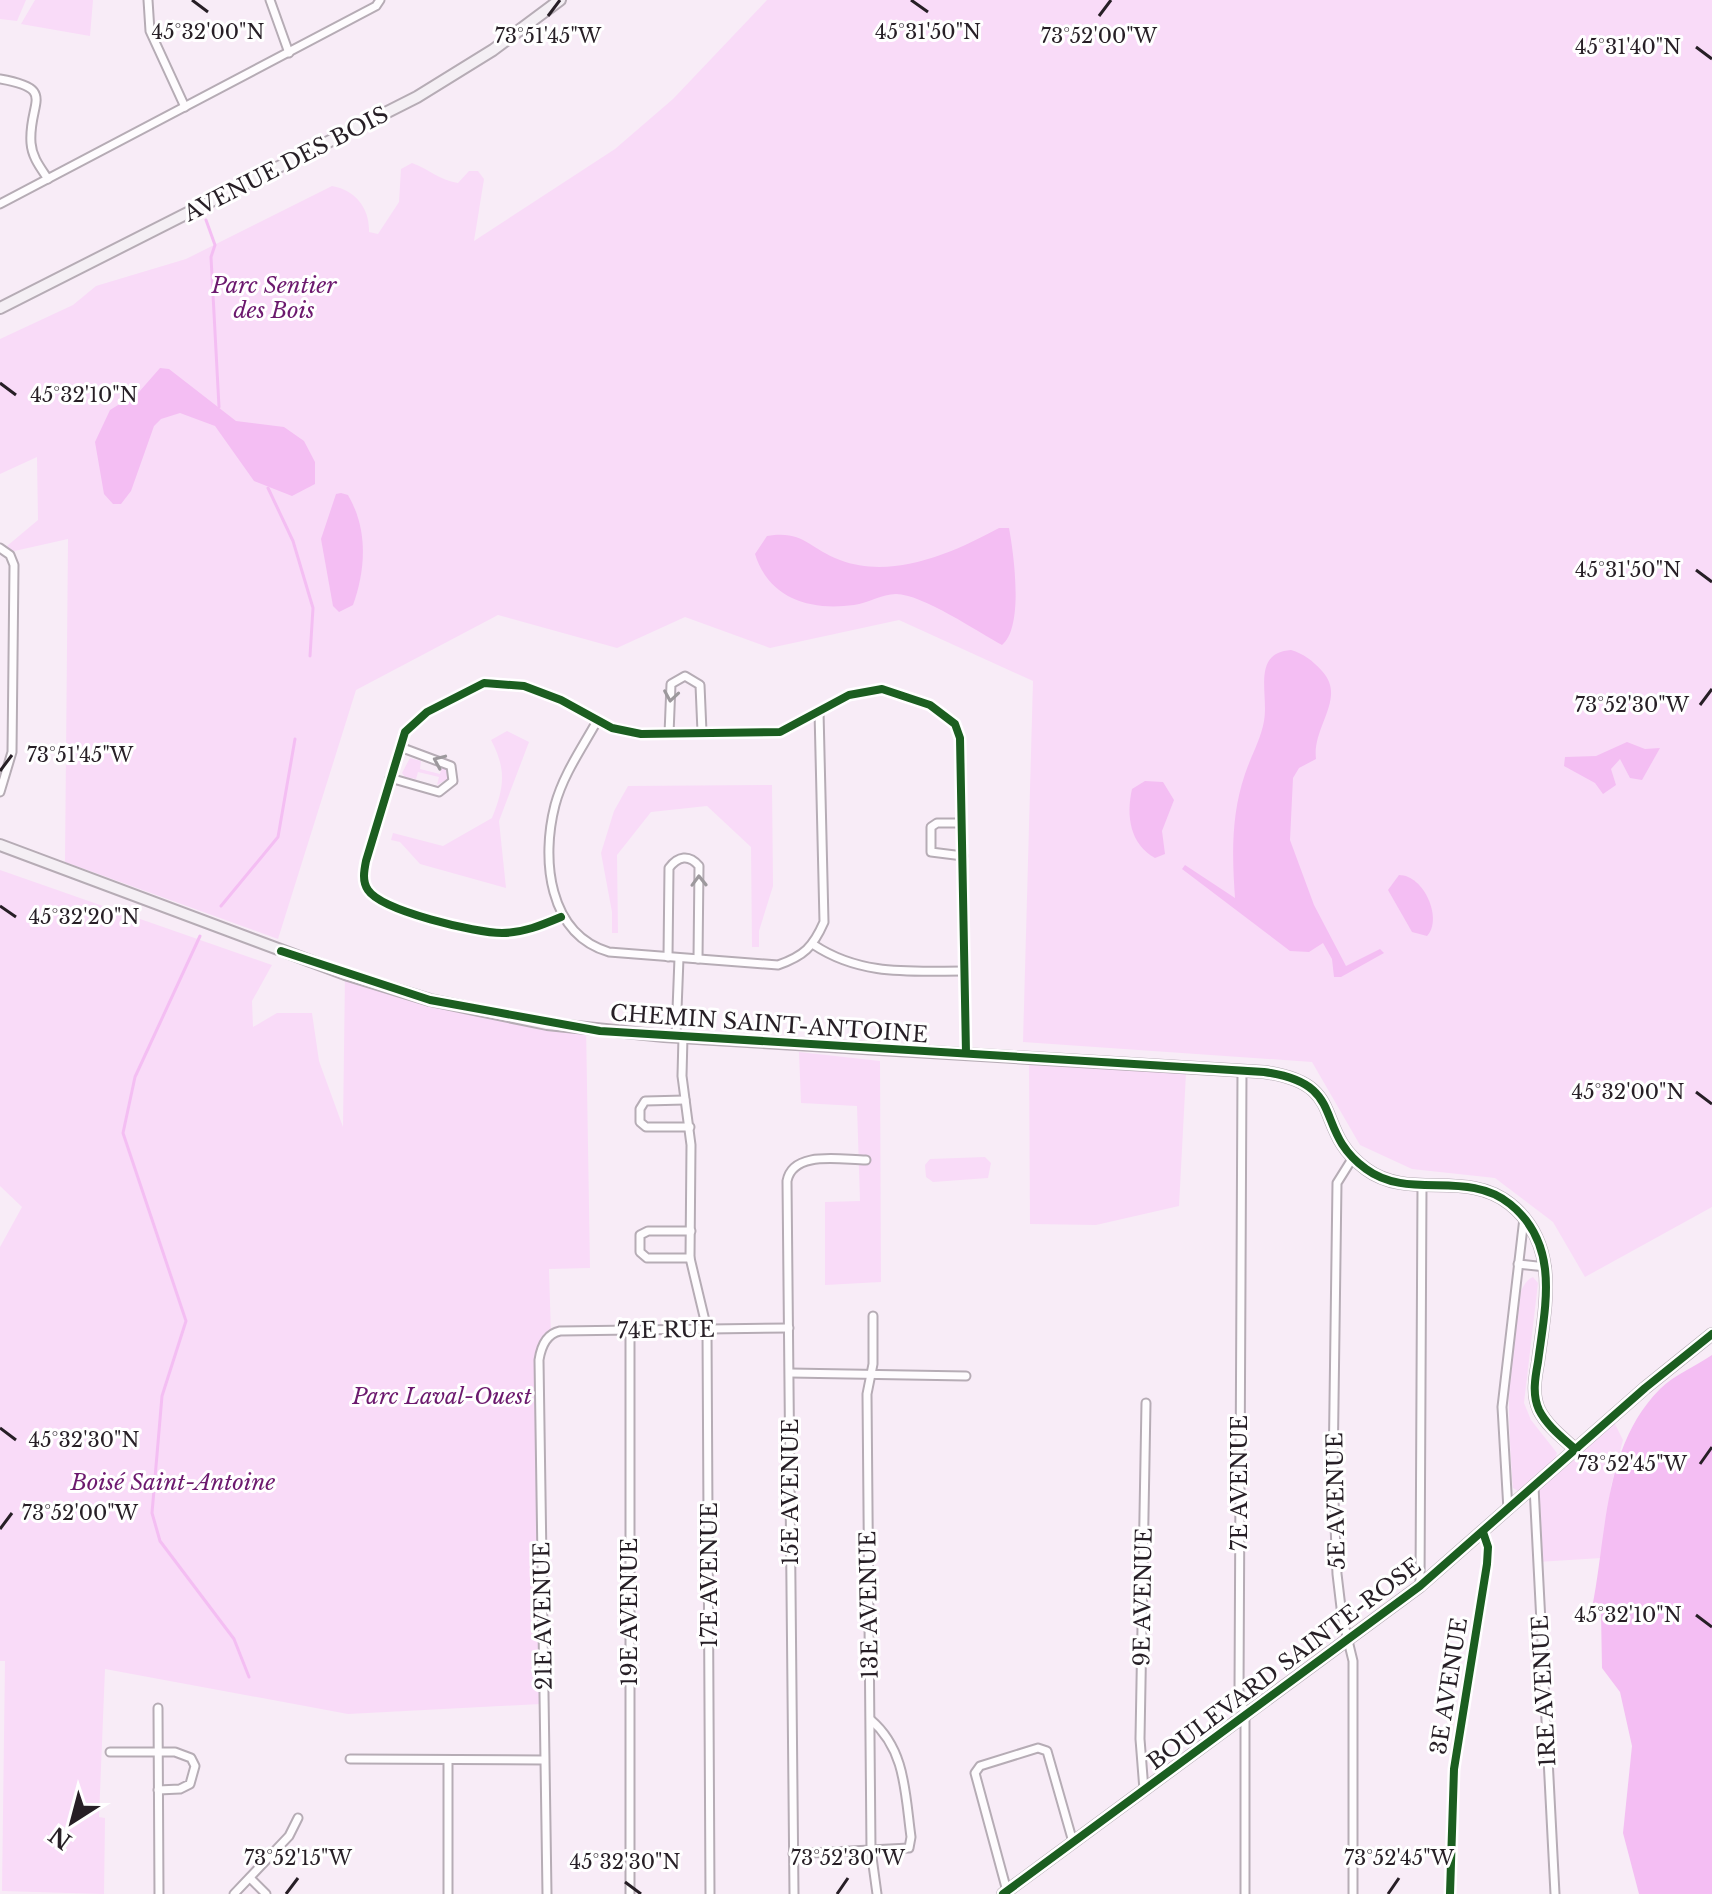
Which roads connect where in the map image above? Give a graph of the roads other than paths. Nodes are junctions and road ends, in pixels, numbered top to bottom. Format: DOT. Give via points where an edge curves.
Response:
graph roads {
  1 [pos="148,0"];
  2 [pos="270,0"];
  3 [pos="380,0"];
  4 [pos="560,0"];
  5 [pos="289,53"];
  6 [pos="0,79"];
  7 [pos="185,107"];
  8 [pos="48,179"];
  9 [pos="0,204"];
  10 [pos="0,308"];
  11 [pos="0,548"];
  12 [pos="0,686"];
  13 [pos="10,686"];
  14 [pos="819,711"];
  15 [pos="597,721"];
  16 [pos="702,732"];
  17 [pos="669,734"];
  18 [pos="400,747"];
  19 [pos="390,778"];
  20 [pos="0,792"];
  21 [pos="962,823"];
  22 [pos="0,845"];
  23 [pos="963,856"];
  24 [pos="561,917"];
  25 [pos="814,945"];
  26 [pos="668,957"];
  27 [pos="679,958"];
  28 [pos="698,959"];
  29 [pos="964,971"];
  30 [pos="679,1036"];
  31 [pos="966,1053"];
  32 [pos="1242,1070"];
  33 [pos="685,1100"];
  34 [pos="690,1127"];
  35 [pos="1352,1159"];
  36 [pos="866,1160"];
  37 [pos="1422,1185"];
  38 [pos="1524,1218"];
  39 [pos="691,1231"];
  40 [pos="690,1258"];
  41 [pos="1518,1264"];
  42 [pos="1546,1267"];
  43 [pos="873,1316"];
  44 [pos="789,1328"];
  45 [pos="707,1329"];
  46 [pos="630,1330"];
  47 [pos="1712,1334"];
  48 [pos="547,1339"];
  49 [pos="790,1373"];
  50 [pos="870,1376"];
  51 [pos="966,1376"];
  52 [pos="1146,1403"];
  53 [pos="1576,1450"];
  54 [pos="1534,1487"];
  55 [pos="1508,1510"];
  56 [pos="1483,1532"];
  57 [pos="1420,1586"];
  58 [pos="1348,1638"];
  59 [pos="158,1708"];
  60 [pos="1245,1714"];
  61 [pos="871,1720"];
  62 [pos="110,1752"];
  63 [pos="157,1752"];
  64 [pos="350,1759"];
  65 [pos="544,1760"];
  66 [pos="448,1761"];
  67 [pos="158,1790"];
  68 [pos="1144,1790"];
  69 [pos="298,1818"];
  70 [pos="1073,1842"];
  71 [pos="871,1850"];
  72 [pos="793,1854"];
  73 [pos="250,1878"];
  74 [pos="1005,1893"];
  75 [pos="159,1894"];
  76 [pos="234,1894"];
  77 [pos="266,1894"];
  78 [pos="448,1894"];
  79 [pos="547,1894"];
  80 [pos="630,1894"];
  81 [pos="710,1894"];
  82 [pos="794,1894"];
  83 [pos="877,1894"];
  84 [pos="1245,1894"];
  85 [pos="1353,1894"];
  86 [pos="1450,1894"];
  87 [pos="1555,1894"];
  1 -- 7 [label="street" via="150,31"];
  2 -- 5 [label="street"];
  3 -- 5 [label="street"];
  4 -- 10 [label="street, AVENUE DES BOIS" via="417,97"];
  5 -- 7 [label="street"];
  6 -- 8 [label="street" via="35,90 31,145"];
  7 -- 8 [label="street"];
  8 -- 9 [label="street"];
  11 -- 13 [label="street" via="14,565"];
  12 -- 13 [label="street"];
  13 -- 20 [label="street" via="12,752"];
  14 -- 16 [label="street" via="780,732"];
  14 -- 21 [label="street" via="849,695 882,689 916,698 944,714 960,738"];
  14 -- 25 [label="street" via="824,922"];
  15 -- 17 [label="street" via="625,732"];
  15 -- 18 [label="street" via="532,689 484,683 413,722"];
  15 -- 24 [label="street" via="561,788 551,826 550,875"];
  16 -- 17 [label="street"];
  16 -- 17 [label="street, one-way" via="700,685 685,676 671,684"];
  18 -- 19 [label="street"];
  19 -- 18 [label="street, one-way" via="439,792 453,781 445,761"];
  19 -- 24 [label="street" via="363,878 378,901 500,933"];
  21 -- 23 [label="street"];
  21 -- 23 [label="street" via="937,823 931,827 929,845 939,855"];
  22 -- 30 [label="street, CHEMIN SAINT-ANTOINE" via="195,920 423,998 547,1024"];
  23 -- 29 [label="street"];
  24 -- 26 [label="street" via="595,948"];
  25 -- 28 [label="street" via="778,965"];
  25 -- 29 [label="street" via="835,959 870,969"];
  26 -- 27 [label="street"];
  28 -- 26 [label="street, one-way" via="699,866 683,857 669,868"];
  27 -- 28 [label="street"];
  27 -- 30 [label="street, 17E AVENUE"];
  29 -- 31 [label="street"];
  30 -- 31 [label="street, CHEMIN SAINT-ANTOINE"];
  30 -- 33 [label="street, 17E AVENUE"];
  31 -- 32 [label="street, CHEMIN SAINT-ANTOINE"];
  32 -- 35 [label="street, CHEMIN SAINT-ANTOINE" via="1283,1075 1312,1087"];
  32 -- 60 [label="street, 7E AVENUE" via="1239,1692"];
  33 -- 34 [label="street, 17E AVENUE"];
  33 -- 34 [label="street" via="645,1101 640,1122 646,1127"];
  34 -- 39 [label="street, 17E AVENUE"];
  35 -- 37 [label="street, CHEMIN SAINT-ANTOINE" via="1388,1181"];
  35 -- 58 [label="street, 5E AVENUE" via="1337,1183 1335,1213 1334,1490 1337,1574"];
  36 -- 44 [label="street, 15E AVENUE" via="800,1162 789,1174"];
  37 -- 38 [label="street, CHEMIN SAINT-ANTOINE" via="1487,1191"];
  37 -- 57 [label="street"];
  38 -- 41 [label="street"];
  38 -- 42 [label="street, CHEMIN SAINT-ANTOINE"];
  39 -- 40 [label="street, 17E AVENUE"];
  39 -- 40 [label="street" via="640,1235 640,1252 647,1258"];
  40 -- 45 [label="street, 17E AVENUE"];
  41 -- 42 [label="street"];
  41 -- 55 [label="street" via="1502,1407"];
  42 -- 53 [label="street, CHEMIN SAINT-ANTOINE" via="1535,1400 1550,1426"];
  43 -- 50 [label="street, 13E AVENUE"];
  44 -- 45 [label="street, 74E RUE"];
  44 -- 49 [label="street, 15E AVENUE"];
  45 -- 46 [label="street, 74E RUE"];
  45 -- 81 [label="street, 17E AVENUE"];
  46 -- 48 [label="street, 74E RUE" via="560,1331"];
  46 -- 80 [label="street, 19E AVENUE"];
  47 -- 53 [label="street, BOULEVARD SAINTE-ROSE"];
  48 -- 65 [label="street, 21E AVENUE" via="539,1360"];
  49 -- 50 [label="street"];
  49 -- 72 [label="street, 15E AVENUE"];
  50 -- 51 [label="street"];
  50 -- 61 [label="street, 13E AVENUE"];
  52 -- 68 [label="street, 9E AVENUE" via="1140,1739"];
  53 -- 54 [label="street, BOULEVARD SAINTE-ROSE"];
  54 -- 55 [label="street, BOULEVARD SAINTE-ROSE"];
  54 -- 87 [label="street, 1RE AVENUE"];
  55 -- 56 [label="street, BOULEVARD SAINTE-ROSE"];
  56 -- 57 [label="street, BOULEVARD SAINTE-ROSE"];
  56 -- 86 [label="street, 3E AVENUE" via="1487,1564 1460,1720"];
  57 -- 58 [label="street, BOULEVARD SAINTE-ROSE"];
  58 -- 60 [label="street, BOULEVARD SAINTE-ROSE"];
  58 -- 85 [label="street, 5E AVENUE" via="1353,1661"];
  59 -- 63 [label="street"];
  60 -- 68 [label="street, BOULEVARD SAINTE-ROSE"];
  60 -- 84 [label="street, 7E AVENUE"];
  61 -- 71 [label="street, 13E AVENUE"];
  61 -- 71 [label="street" via="885,1732 901,1762 911,1837 909,1848"];
  62 -- 63 [label="street"];
  63 -- 67 [label="street"];
  63 -- 67 [label="street" via="183,1753 195,1766 190,1784"];
  64 -- 66 [label="street"];
  65 -- 66 [label="street"];
  65 -- 79 [label="street, 21E AVENUE"];
  66 -- 78 [label="street"];
  67 -- 75 [label="street"];
  68 -- 70 [label="street, BOULEVARD SAINTE-ROSE"];
  69 -- 73 [label="street" via="289,1836"];
  70 -- 74 [label="street, BOULEVARD SAINTE-ROSE"];
  70 -- 74 [label="street" via="1047,1751 1038,1748 980,1766 975,1773"];
  71 -- 72 [label="street"];
  71 -- 83 [label="street, 13E AVENUE"];
  72 -- 82 [label="street, 15E AVENUE"];
  73 -- 76 [label="street"];
  73 -- 77 [label="street"];
}
